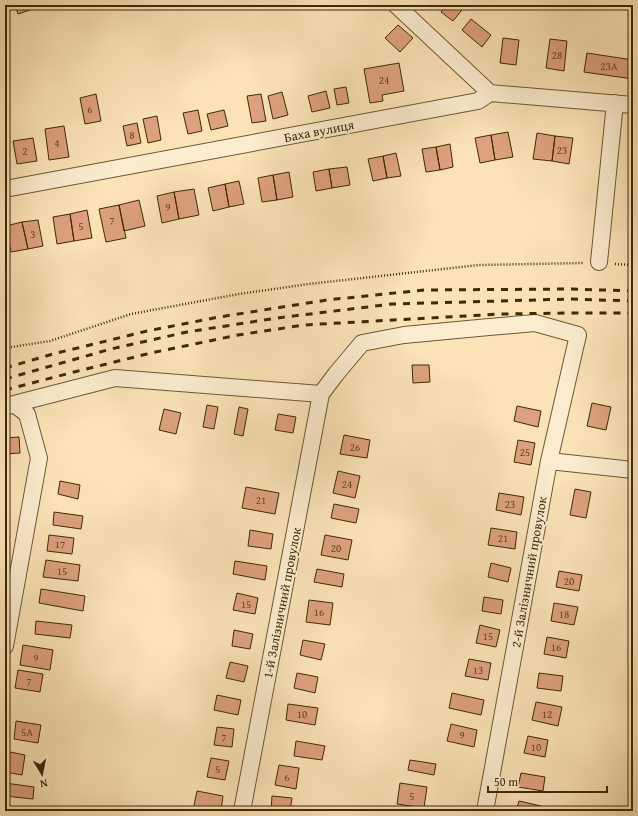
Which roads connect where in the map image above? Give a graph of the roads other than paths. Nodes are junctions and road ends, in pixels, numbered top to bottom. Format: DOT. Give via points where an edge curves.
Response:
graph roads {
  1 [pos="396,5"];
  2 [pos="490,93"];
  3 [pos="615,103"];
  4 [pos="633,105"];
  5 [pos="5,189"];
  6 [pos="599,262"];
  7 [pos="320,394"];
  8 [pos="9,406"];
  9 [pos="550,461"];
  10 [pos="633,470"];
  11 [pos="5,646"];
  12 [pos="242,811"];
  13 [pos="485,811"];
  1 -- 2 [label="street"];
  2 -- 3 [label="street"];
  2 -- 5 [label="street, Баха вулиця" via="478,101"];
  3 -- 4 [label="street"];
  3 -- 6 [label="street"];
  7 -- 8 [label="street" via="115,378"];
  7 -- 9 [label="street, 2-й Залізничний провулок" via="362,343 404,335 535,323 578,335"];
  7 -- 12 [label="street, 1-й Залізничний провулок"];
  8 -- 11 [label="street" via="27,414 39,458"];
  9 -- 10 [label="street"];
  9 -- 13 [label="street, 2-й Залізничний провулок"];
}
